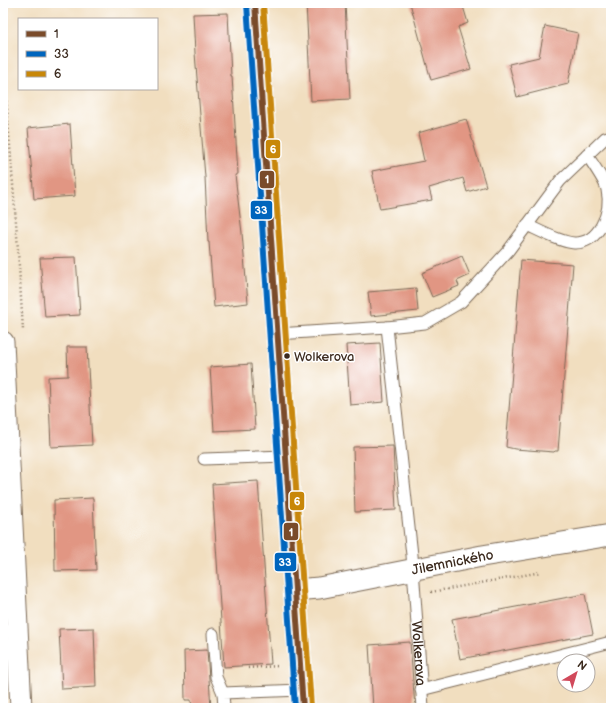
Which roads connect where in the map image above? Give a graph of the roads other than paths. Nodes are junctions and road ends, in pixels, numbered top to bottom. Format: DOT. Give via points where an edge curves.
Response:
graph roads {
  1 [pos="255,3"];
  2 [pos="611,136"];
  3 [pos="587,155"];
  4 [pos="528,225"];
  5 [pos="387,327"];
  6 [pos="278,334"];
  7 [pos="3,342"];
  8 [pos="286,456"];
  9 [pos="204,459"];
  10 [pos="611,535"];
  11 [pos="413,569"];
  12 [pos="295,590"];
  13 [pos="213,634"];
  14 [pos="611,642"];
  15 [pos="421,690"];
  16 [pos="223,693"];
  17 [pos="302,699"];
  18 [pos="21,708"];
  19 [pos="224,708"];
  20 [pos="423,708"];
  1 -- 6 [label="street"];
  2 -- 3 [label="lane" via="605,138"];
  3 -- 4 [label="lane" via="560,181"];
  3 -- 4 [label="lane" via="607,189 608,208 601,227 588,240 574,243 548,236"];
  4 -- 5 [label="lane" via="508,252 461,302 426,322"];
  5 -- 6 [label="lane"];
  5 -- 11 [label="lane, Wolkerova"];
  6 -- 8 [label="street"];
  7 -- 18 [label="street"];
  8 -- 9 [label="lane"];
  8 -- 12 [label="street"];
  10 -- 11 [label="street, Jilemnického"];
  11 -- 12 [label="street, Jilemnického" via="319,588"];
  11 -- 15 [label="lane, Wolkerova"];
  12 -- 17 [label="street"];
  13 -- 16 [label="lane" via="216,677"];
  14 -- 15 [label="lane"];
  15 -- 20 [label="lane, Wolkerova"];
  16 -- 17 [label="lane"];
  16 -- 19 [label="lane"];
}
